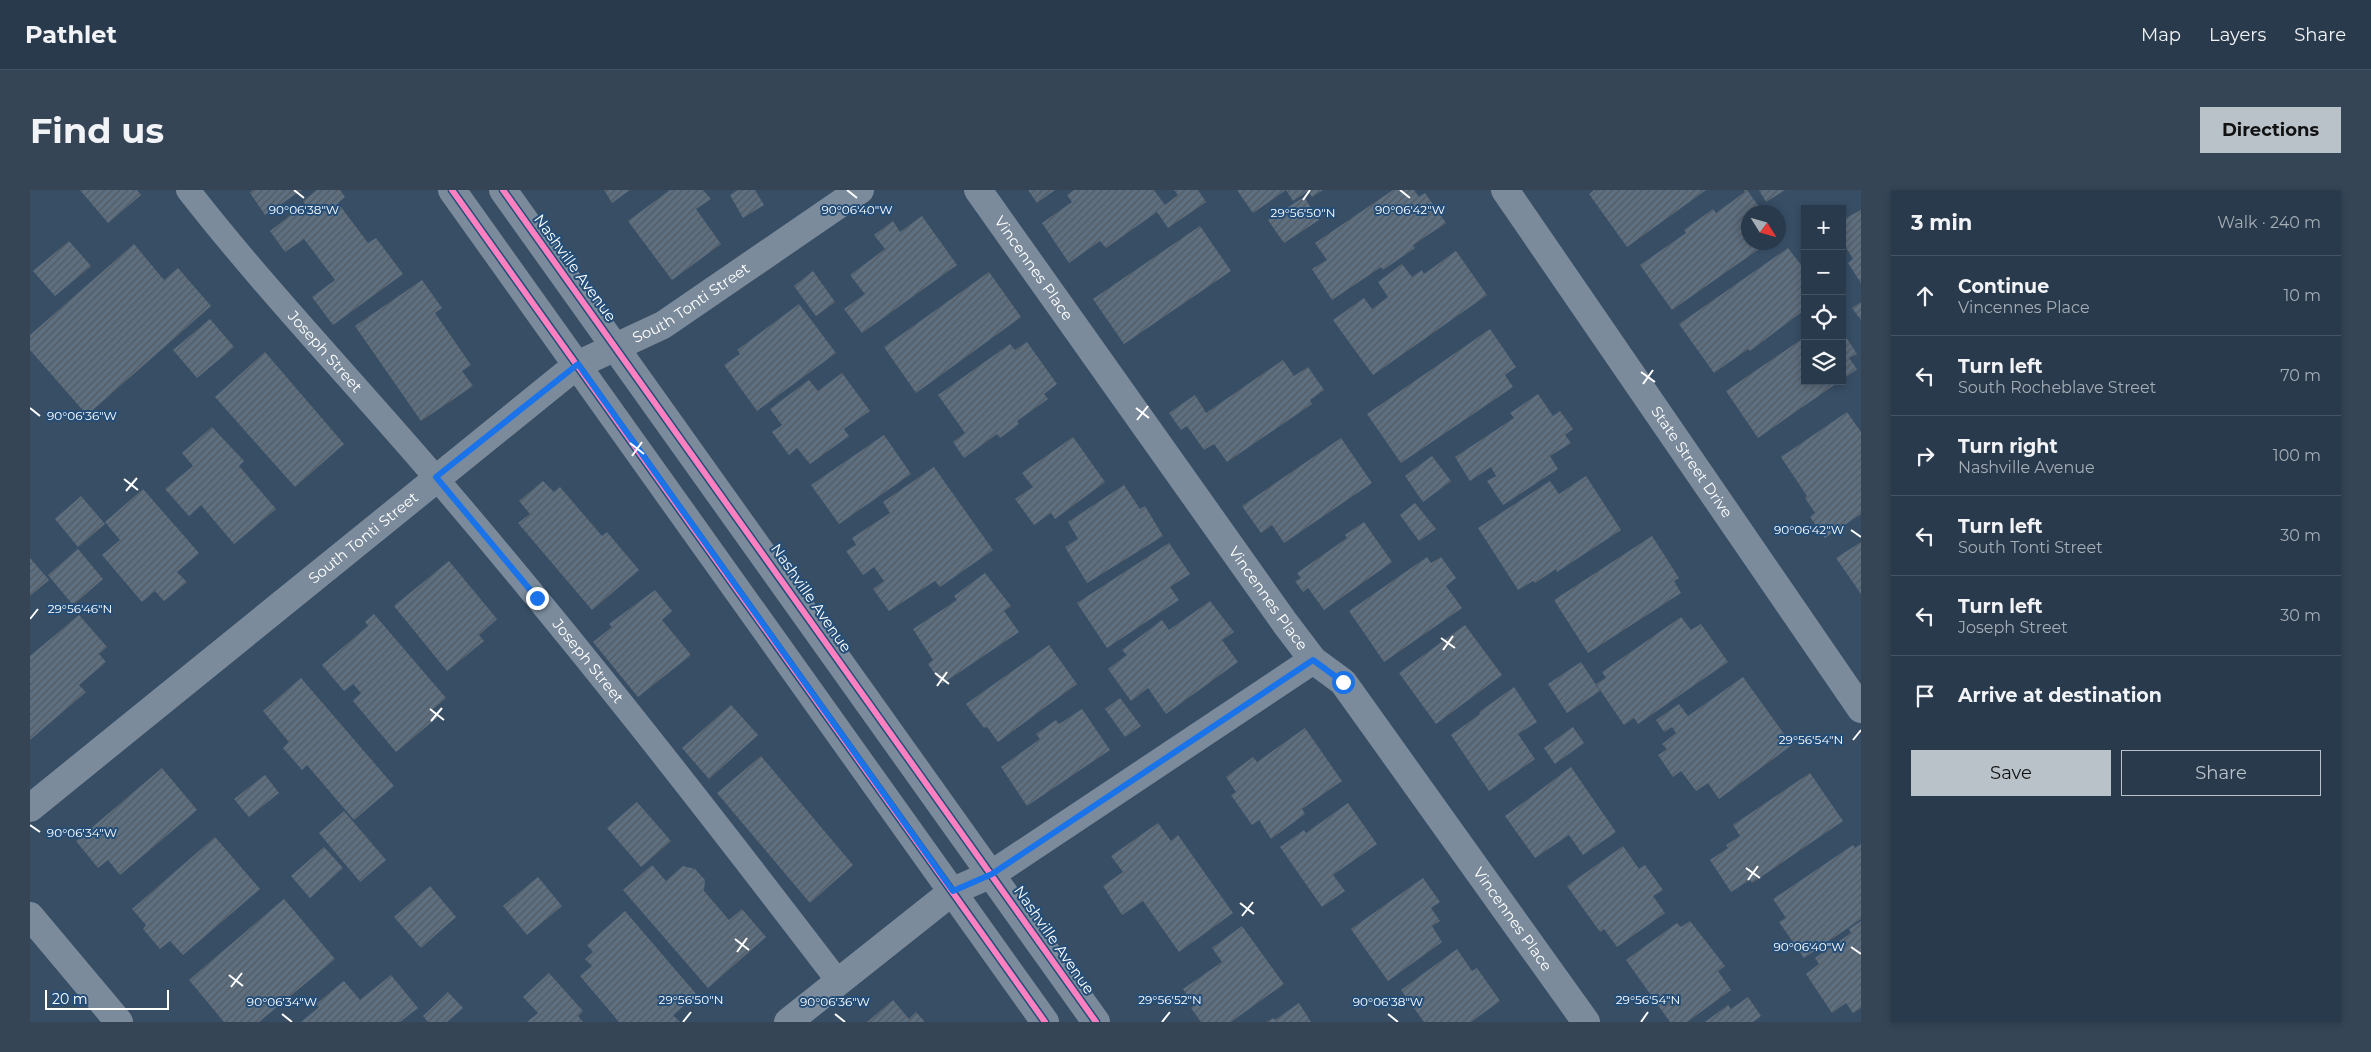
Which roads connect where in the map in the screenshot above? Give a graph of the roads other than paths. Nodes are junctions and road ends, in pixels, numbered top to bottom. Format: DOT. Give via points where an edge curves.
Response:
graph roads {
  1 [pos="188,190"];
  2 [pos="452,190"];
  3 [pos="503,190"];
  4 [pos="860,190"];
  5 [pos="978,190"];
  6 [pos="1505,190"];
  7 [pos="617,347"];
  8 [pos="578,364"];
  9 [pos="436,477"];
  10 [pos="1313,660"];
  11 [pos="1861,709"];
  12 [pos="30,808"];
  13 [pos="992,874"];
  14 [pos="953,891"];
  15 [pos="30,916"];
  16 [pos="838,981"];
  17 [pos="119,1022"];
  18 [pos="788,1022"];
  19 [pos="1045,1022"];
  20 [pos="1096,1022"];
  21 [pos="1586,1022"];
  1 -- 9 [label="lane, Joseph Street" via="241,258"];
  2 -- 8 [label="street"];
  3 -- 7 [label="street, Nashville Avenue"];
  4 -- 7 [label="street, South Tonti Street" via="663,325"];
  5 -- 10 [label="street, Vincennes Place"];
  6 -- 11 [label="street, State Street Drive"];
  7 -- 8 [label="street, South Tonti Street"];
  7 -- 13 [label="street, Nashville Avenue"];
  8 -- 9 [label="street, South Tonti Street"];
  8 -- 14 [label="street"];
  9 -- 12 [label="street, South Tonti Street"];
  9 -- 16 [label="lane, Joseph Street" via="664,754"];
  10 -- 13 [label="street"];
  10 -- 21 [label="street, Vincennes Place" via="1343,682"];
  13 -- 14 [label="street"];
  13 -- 20 [label="street, Nashville Avenue"];
  14 -- 16 [label="street"];
  14 -- 19 [label="street"];
  15 -- 17 [label="street"];
  16 -- 18 [label="street"];
}
